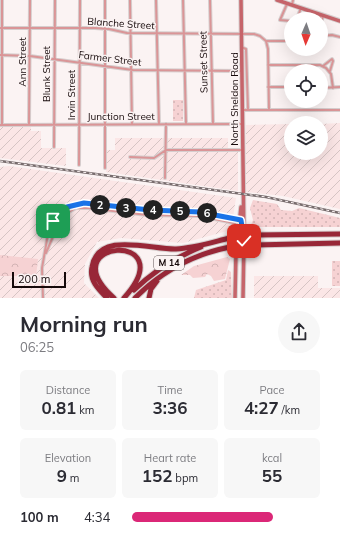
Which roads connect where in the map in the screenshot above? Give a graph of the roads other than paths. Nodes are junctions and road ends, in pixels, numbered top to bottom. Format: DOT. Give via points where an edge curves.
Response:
graph roads {
  1 [pos="2,0"];
  2 [pos="30,0"];
  3 [pos="55,0"];
  4 [pos="80,0"];
  5 [pos="105,0"];
  6 [pos="130,0"];
  7 [pos="156,0"];
  8 [pos="183,0"];
  9 [pos="210,0"];
  10 [pos="241,0"];
  11 [pos="277,0"];
  12 [pos="294,0"];
  13 [pos="289,3"];
  14 [pos="302,8"];
  15 [pos="300,12"];
  16 [pos="313,12"];
  17 [pos="328,17"];
  18 [pos="284,20"];
  19 [pos="340,21"];
  20 [pos="1,28"];
  21 [pos="30,28"];
  22 [pos="55,28"];
  23 [pos="80,28"];
  24 [pos="105,28"];
  25 [pos="130,34"];
  26 [pos="157,34"];
  27 [pos="184,34"];
  28 [pos="211,34"];
  29 [pos="241,34"];
  30 [pos="328,35"];
  31 [pos="340,37"];
  32 [pos="266,41"];
  33 [pos="284,41"];
  34 [pos="241,47"];
  35 [pos="1,55"];
  36 [pos="30,56"];
  37 [pos="55,59"];
  38 [pos="79,63"];
  39 [pos="326,64"];
  40 [pos="268,65"];
  41 [pos="284,65"];
  42 [pos="104,67"];
  43 [pos="131,70"];
  44 [pos="158,70"];
  45 [pos="185,70"];
  46 [pos="212,71"];
  47 [pos="242,71"];
  48 [pos="330,71"];
  49 [pos="268,87"];
  50 [pos="284,87"];
  51 [pos="328,88"];
  52 [pos="333,88"];
  53 [pos="340,88"];
  54 [pos="242,110"];
  55 [pos="248,110"];
  56 [pos="269,110"];
  57 [pos="340,110"];
  58 [pos="1,124"];
  59 [pos="29,124"];
  60 [pos="54,124"];
  61 [pos="80,124"];
  62 [pos="105,124"];
  63 [pos="132,124"];
  64 [pos="159,124"];
  65 [pos="166,124"];
  66 [pos="186,124"];
  67 [pos="212,124"];
  68 [pos="242,124"];
  69 [pos="54,147"];
  70 [pos="166,150"];
  71 [pos="242,150"];
  72 [pos="130,157"];
  73 [pos="79,165"];
  74 [pos="105,168"];
  75 [pos="165,178"];
  76 [pos="80,203"];
  77 [pos="120,207"];
  78 [pos="81,208"];
  79 [pos="150,210"];
  80 [pos="182,211"];
  81 [pos="119,212"];
  82 [pos="150,215"];
  83 [pos="182,215"];
  84 [pos="215,215"];
  85 [pos="214,220"];
  86 [pos="241,220"];
  87 [pos="238,228"];
  88 [pos="48,234"];
  89 [pos="340,234"];
  90 [pos="53,236"];
  91 [pos="218,241"];
  92 [pos="340,243"];
  93 [pos="236,253"];
  94 [pos="244,255"];
  95 [pos="44,256"];
  96 [pos="236,258"];
  97 [pos="175,267"];
  98 [pos="243,278"];
  99 [pos="242,291"];
  100 [pos="235,292"];
  101 [pos="43,298"];
  102 [pos="107,298"];
  103 [pos="114,298"];
  104 [pos="126,298"];
  105 [pos="135,298"];
  106 [pos="149,298"];
  107 [pos="235,298"];
  108 [pos="243,298"];
  1 -- 20 [label="street"];
  2 -- 21 [label="street, Ann Street"];
  3 -- 22 [label="street, Blunk Street"];
  4 -- 23 [label="street, Irvin Street"];
  5 -- 24 [label="street"];
  6 -- 25 [label="street"];
  7 -- 26 [label="street"];
  8 -- 27 [label="street"];
  9 -- 28 [label="street, Sunset Street"];
  10 -- 29 [label="main road, North Sheldon Road"];
  11 -- 13 [label="main road"];
  12 -- 13 [label="street"];
  13 -- 14 [label="main road"];
  13 -- 18 [label="street" via="280,20"];
  14 -- 15 [label="street"];
  14 -- 16 [label="main road"];
  17 -- 19 [label="main road"];
  20 -- 21 [label="street, Blanche Street"];
  20 -- 35 [label="street"];
  21 -- 22 [label="street, Blanche Street"];
  21 -- 36 [label="street, Ann Street"];
  22 -- 23 [label="street, Blanche Street"];
  22 -- 37 [label="street, Blunk Street"];
  23 -- 24 [label="street, Blanche Street"];
  23 -- 38 [label="street, Irvin Street"];
  24 -- 25 [label="street, Blanche Street"];
  24 -- 42 [label="street"];
  25 -- 26 [label="street, Blanche Street"];
  25 -- 43 [label="street"];
  26 -- 27 [label="street, Blanche Street"];
  26 -- 44 [label="street"];
  27 -- 28 [label="street, Blanche Street"];
  27 -- 45 [label="street"];
  28 -- 29 [label="street, Blanche Street"];
  28 -- 46 [label="street, Sunset Street"];
  29 -- 32 [label="street, Blanche Street" via="258,35"];
  29 -- 34 [label="main road, North Sheldon Road"];
  30 -- 31 [label="street"];
  32 -- 33 [label="street"];
  32 -- 40 [label="street"];
  34 -- 47 [label="main road, North Sheldon Road"];
  34 -- 55 [label="street" via="246,49"];
  35 -- 36 [label="street, Farmer Street"];
  35 -- 58 [label="street"];
  36 -- 37 [label="street, Farmer Street"];
  36 -- 59 [label="street, Ann Street"];
  37 -- 38 [label="street, Farmer Street"];
  37 -- 60 [label="street, Blunk Street"];
  38 -- 42 [label="street, Farmer Street"];
  38 -- 61 [label="street, Irvin Street"];
  39 -- 48 [label="street" via="332,59"];
  40 -- 41 [label="street"];
  40 -- 49 [label="street"];
  42 -- 43 [label="street, Farmer Street"];
  42 -- 62 [label="street"];
  43 -- 44 [label="street, Farmer Street"];
  43 -- 63 [label="street"];
  44 -- 45 [label="street, Farmer Street"];
  44 -- 64 [label="street"];
  45 -- 46 [label="street, Farmer Street"];
  45 -- 66 [label="street"];
  46 -- 47 [label="street, Farmer Street"];
  46 -- 67 [label="street, Sunset Street"];
  47 -- 54 [label="main road, North Sheldon Road"];
  48 -- 52 [label="street"];
  49 -- 50 [label="street"];
  49 -- 56 [label="street"];
  51 -- 52 [label="street"];
  52 -- 53 [label="street"];
  54 -- 55 [label="street"];
  54 -- 68 [label="main road, North Sheldon Road"];
  55 -- 56 [label="street"];
  56 -- 57 [label="street"];
  58 -- 59 [label="street, Junction Street"];
  59 -- 60 [label="street, Junction Street"];
  60 -- 61 [label="street, Junction Street"];
  60 -- 69 [label="street, Blunk Street"];
  61 -- 62 [label="street, Junction Street"];
  61 -- 73 [label="street, Irvin Street"];
  62 -- 63 [label="street, Junction Street"];
  62 -- 74 [label="street"];
  63 -- 64 [label="street, Junction Street"];
  64 -- 65 [label="street, Junction Street"];
  65 -- 66 [label="street, Junction Street"];
  65 -- 70 [label="street"];
  66 -- 67 [label="street, Junction Street"];
  67 -- 68 [label="street, Junction Street"];
  68 -- 71 [label="main road, North Sheldon Road"];
  70 -- 71 [label="street"];
  70 -- 72 [label="street" via="154,158"];
  70 -- 75 [label="street"];
  71 -- 86 [label="main road, North Sheldon Road"];
  76 -- 77 [label="street"];
  76 -- 78 [label="street"];
  76 -- 88 [label="street" via="60,212"];
  77 -- 79 [label="street"];
  77 -- 81 [label="street"];
  78 -- 81 [label="street"];
  78 -- 90 [label="street" via="71,210 63,216"];
  79 -- 80 [label="street"];
  79 -- 82 [label="street"];
  80 -- 83 [label="street"];
  80 -- 84 [label="street"];
  81 -- 82 [label="street"];
  82 -- 83 [label="street"];
  83 -- 85 [label="street"];
  84 -- 85 [label="street"];
  84 -- 86 [label="street"];
  85 -- 87 [label="street" via="234,223"];
  86 -- 87 [label="main road, North Sheldon Road"];
  86 -- 94 [label="main road, North Sheldon Road"];
  87 -- 93 [label="main road, North Sheldon Road"];
  88 -- 90 [label="street"];
  88 -- 95 [label="street"];
  89 -- 91 [label="highway, M 14, bridge" via="251,235"];
  90 -- 95 [label="street"];
  91 -- 102 [label="highway" via="176,249 122,244 105,247 95,257 91,272 94,284"];
  91 -- 104 [label="highway, M 14" via="170,263"];
  92 -- 97 [label="highway, M 14, bridge" via="230,247 203,254"];
  93 -- 94 [label="main road"];
  93 -- 96 [label="main road, North Sheldon Road"];
  94 -- 98 [label="main road, North Sheldon Road"];
  95 -- 101 [label="street" via="41,272"];
  96 -- 98 [label="main road" via="238,278"];
  96 -- 100 [label="main road, North Sheldon Road"];
  97 -- 105 [label="highway, M 14"];
  97 -- 106 [label="highway" via="154,285"];
  98 -- 99 [label="main road, North Sheldon Road"];
  99 -- 100 [label="main road" via="239,286"];
  99 -- 108 [label="main road, North Sheldon Road"];
  100 -- 107 [label="main road, North Sheldon Road"];
  103 -- 104 [label="highway" via="99,283 96,269 103,255 118,249 134,255 140,270 136,285"];
}
